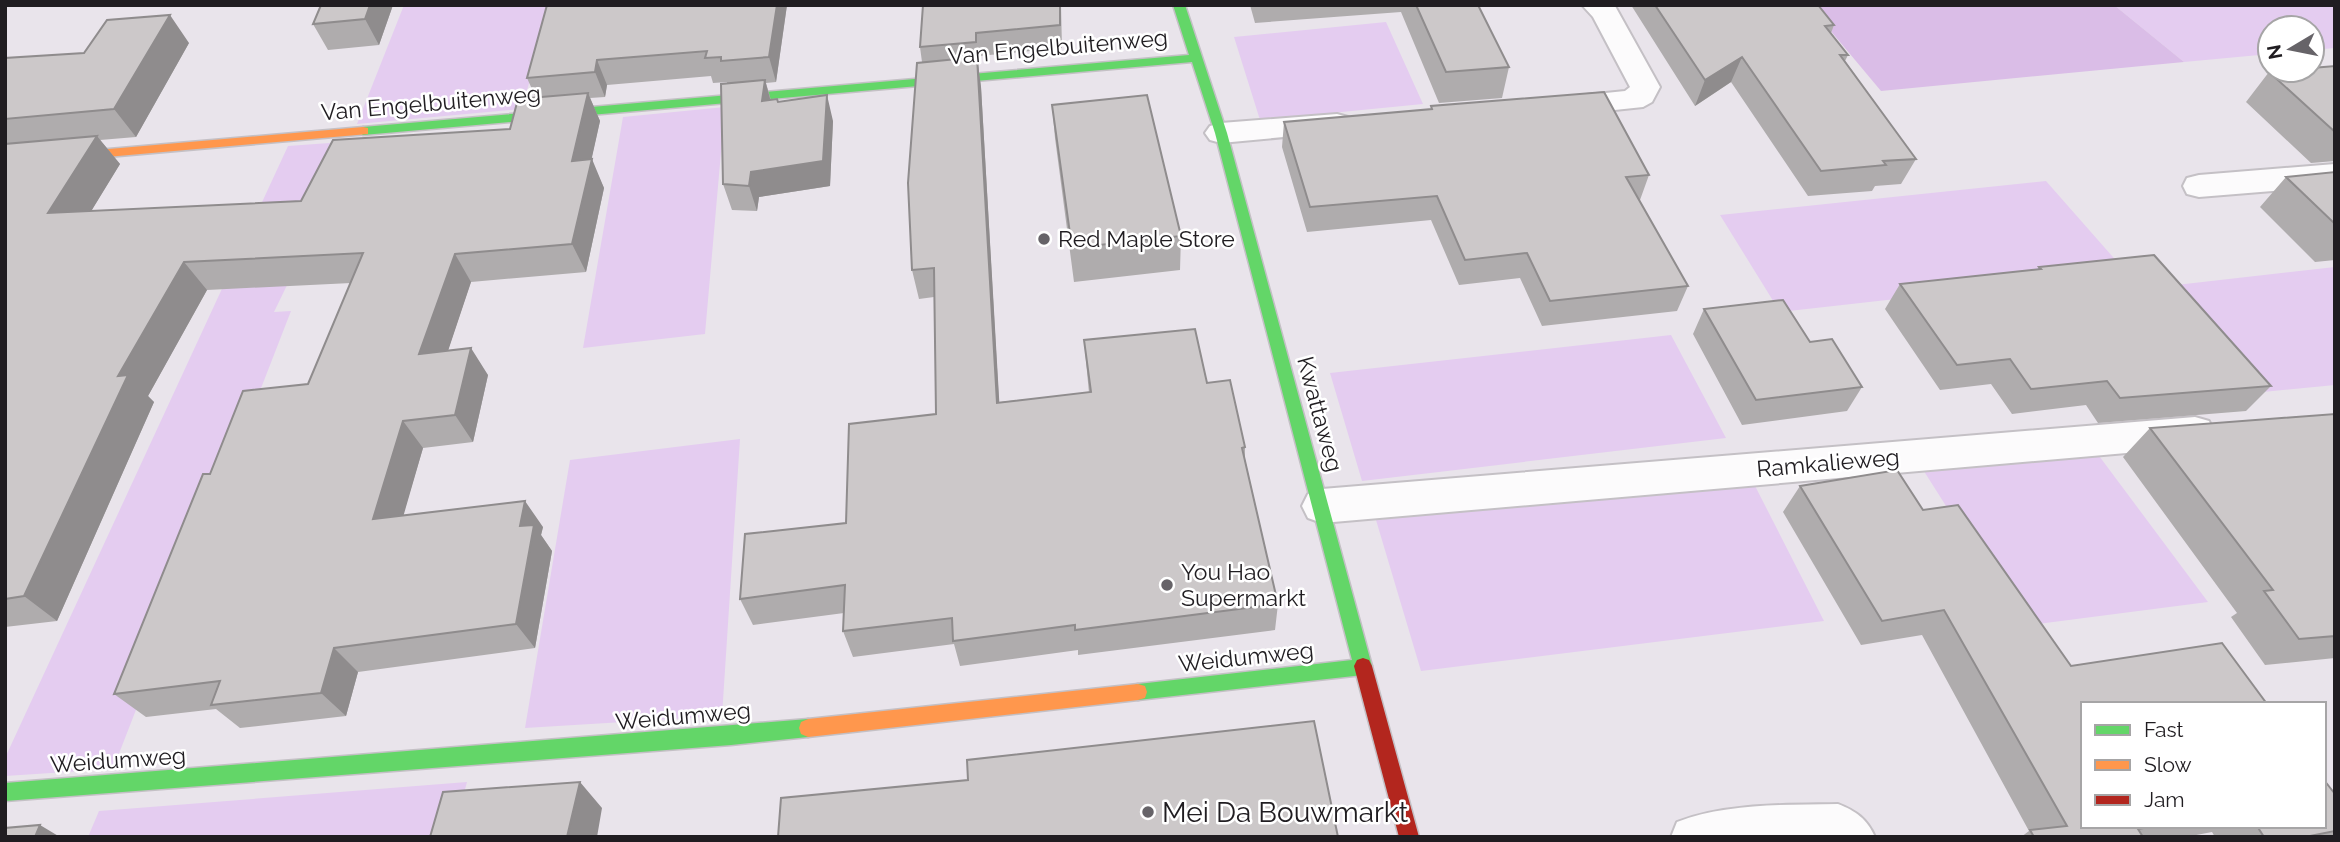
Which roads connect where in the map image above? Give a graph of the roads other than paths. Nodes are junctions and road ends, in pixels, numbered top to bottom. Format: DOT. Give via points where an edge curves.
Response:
graph roads {
  1 [pos="1179,5"];
  2 [pos="1596,5"];
  3 [pos="1195,58"];
  4 [pos="1523,109"];
  5 [pos="1372,121"];
  6 [pos="1221,133"];
  7 [pos="5,162"];
  8 [pos="2335,175"];
  9 [pos="2199,186"];
  10 [pos="2227,429"];
  11 [pos="1322,506"];
  12 [pos="1363,667"];
  13 [pos="5,792"];
  14 [pos="1409,837"];
  15 [pos="1692,837"];
  16 [pos="1854,837"];
  1 -- 3 [label="street, Kwattaweg"];
  2 -- 4 [label="street" via="1605,12 1645,87 1641,95 1632,100"];
  3 -- 6 [label="street, Kwattaweg"];
  3 -- 7 [label="street, Van Engelbuitenweg"];
  5 -- 6 [label="street"];
  6 -- 11 [label="street, Kwattaweg"];
  8 -- 9 [label="street"];
  10 -- 11 [label="street, Ramkalieweg"];
  11 -- 12 [label="street, Kwattaweg"];
  12 -- 13 [label="street, Weidumweg" via="731,736"];
  12 -- 14 [label="street, Kwattaweg"];
  15 -- 16 [label="lane" via="1765,826 1838,824"];
}
